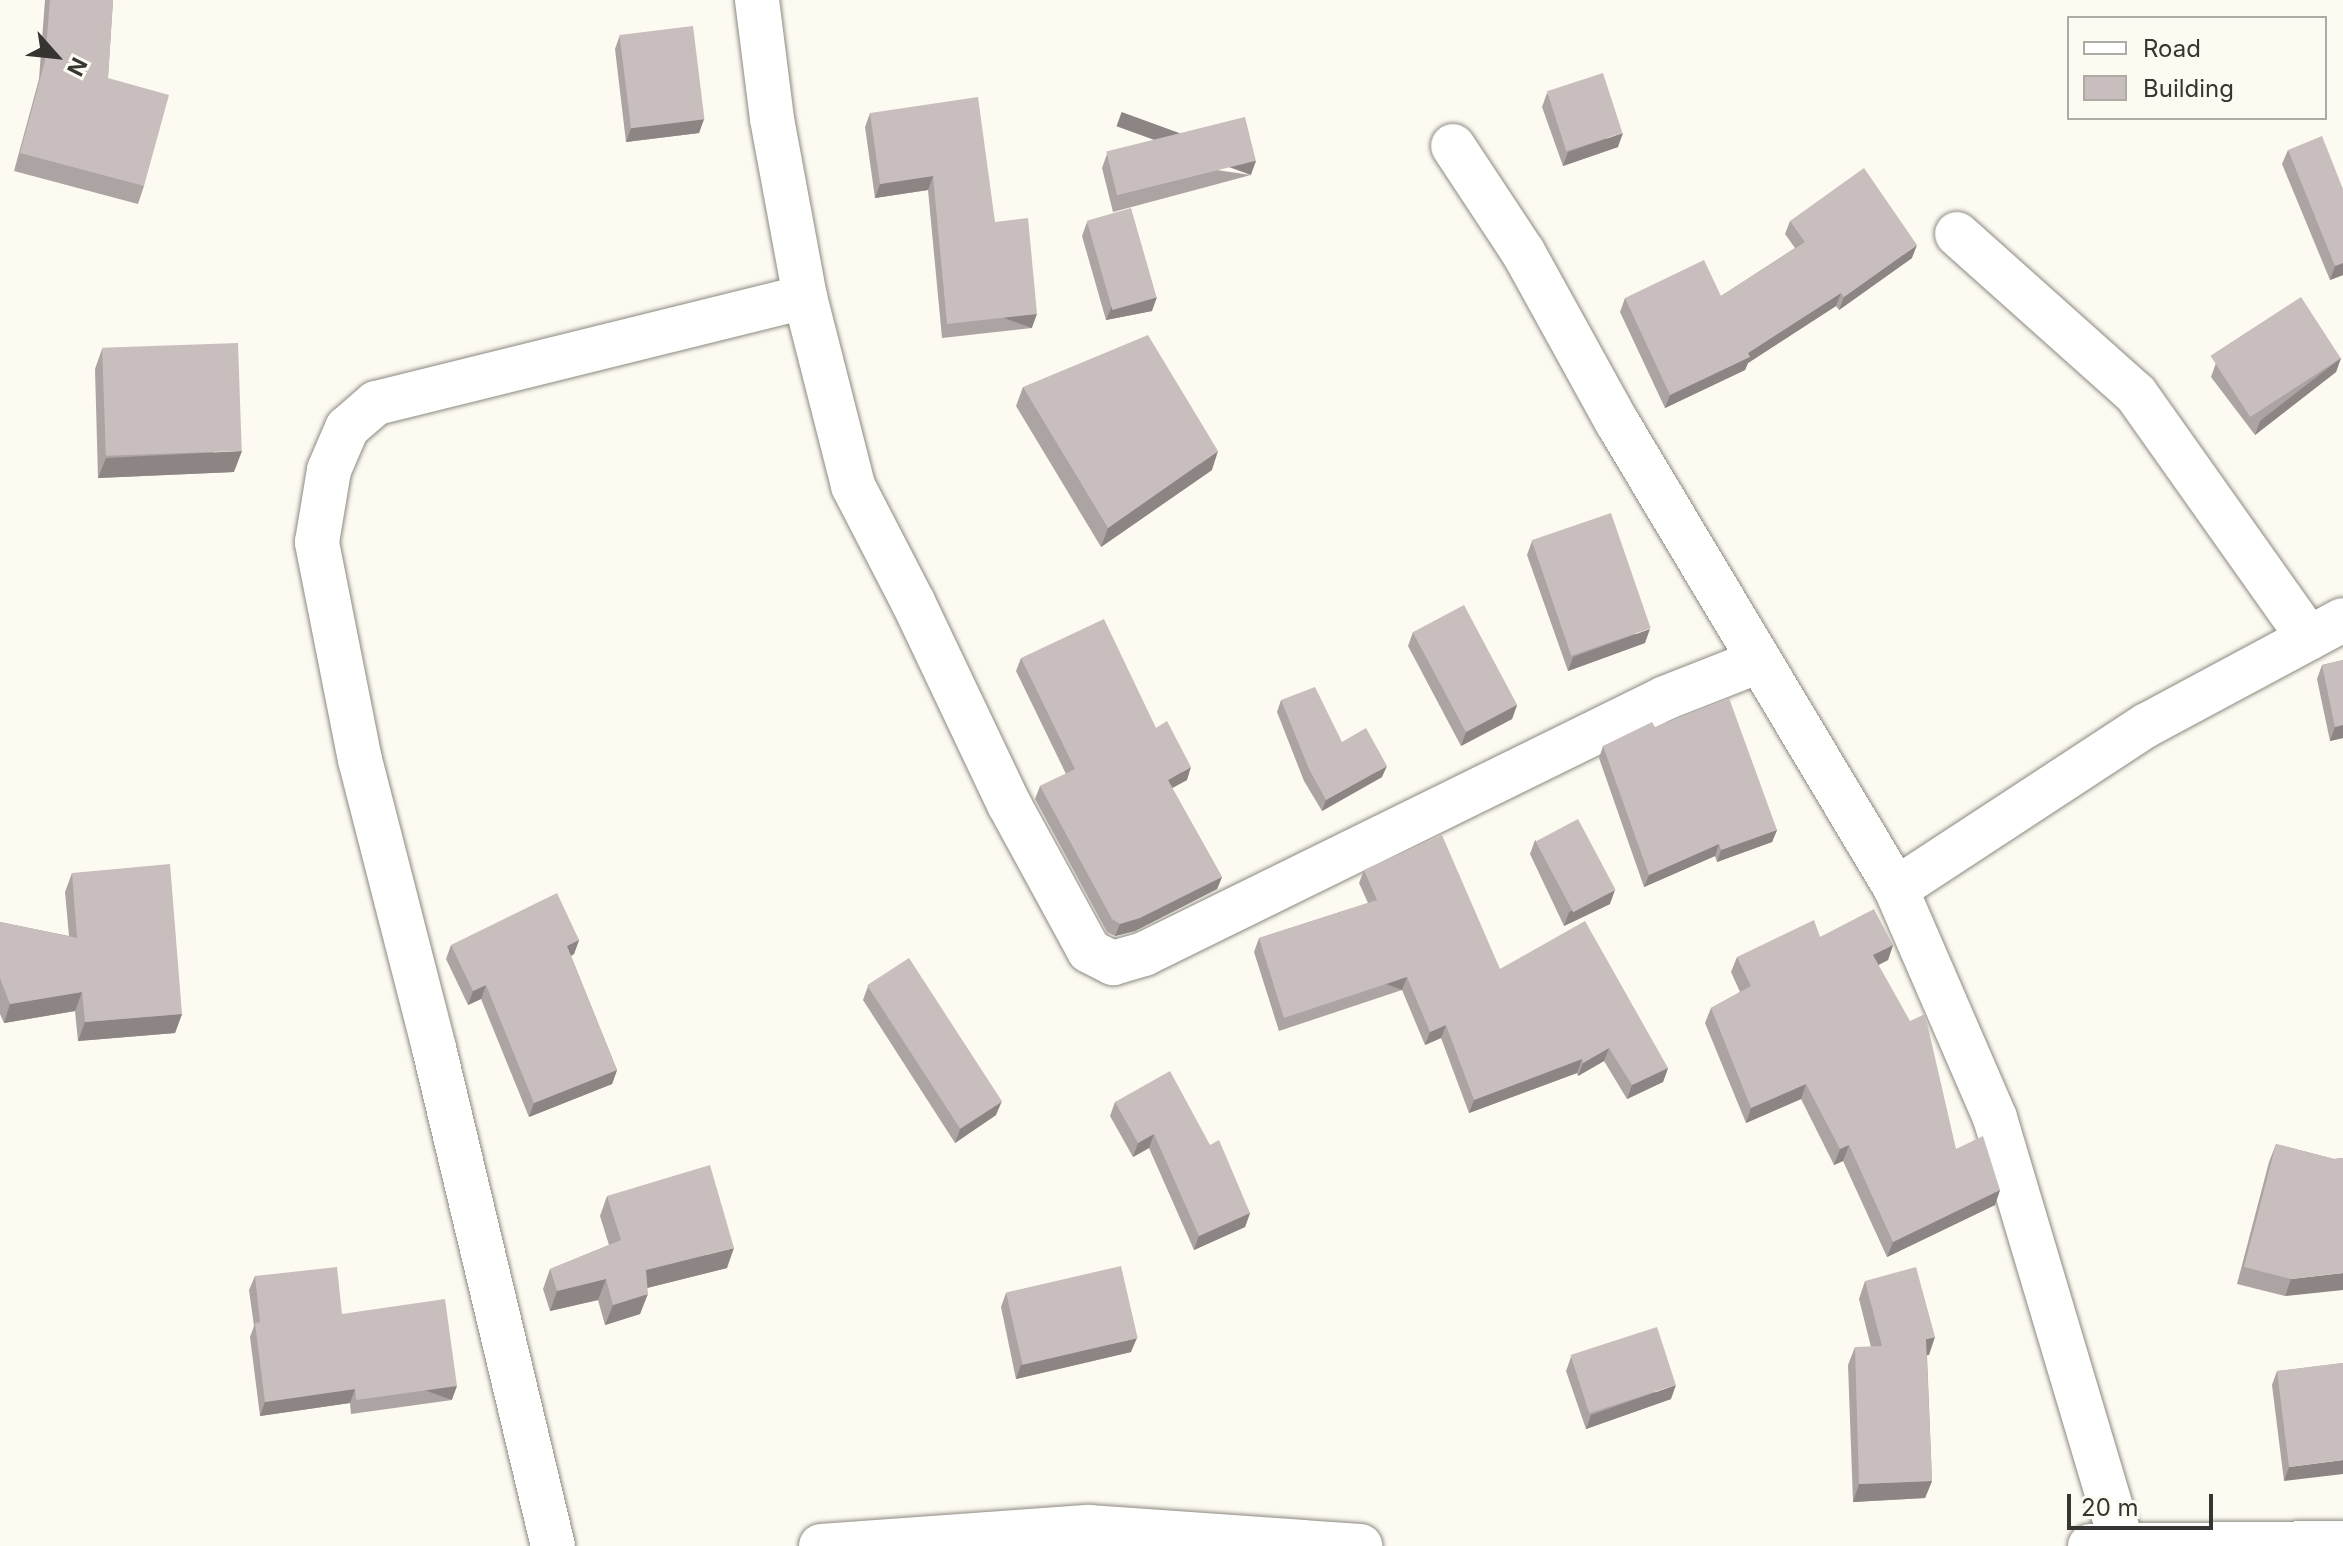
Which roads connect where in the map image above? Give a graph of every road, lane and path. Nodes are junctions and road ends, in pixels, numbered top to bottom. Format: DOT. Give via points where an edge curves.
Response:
graph roads {
  1 [pos="757,0"];
  2 [pos="1453,146"];
  3 [pos="1957,234"];
  4 [pos="805,297"];
  5 [pos="2326,629"];
  6 [pos="1759,661"];
  7 [pos="1896,889"];
  8 [pos="2343,1543"];
  9 [pos="2122,1545"];
  10 [pos="553,1546"];
  11 [pos="821,1546"];
  12 [pos="1360,1546"];
  13 [pos="2090,1546"];
  1 -- 4 [label="street" via="772,119"];
  2 -- 6 [label="street" via="1523,252"];
  3 -- 5 [label="street" via="2136,394"];
  4 -- 6 [label="street" via="853,486 1067,911 1089,951 1113,963 1144,954 1665,698"];
  4 -- 10 [label="street" via="376,403 347,428 329,470 317,542 360,760"];
  5 -- 7 [label="street" via="2147,725"];
  6 -- 7 [label="street"];
  7 -- 9 [label="street" via="1995,1118"];
  8 -- 9 [label="street"];
  9 -- 13 [label="street"];
  11 -- 12 [label="street" via="1089,1527"];
}
